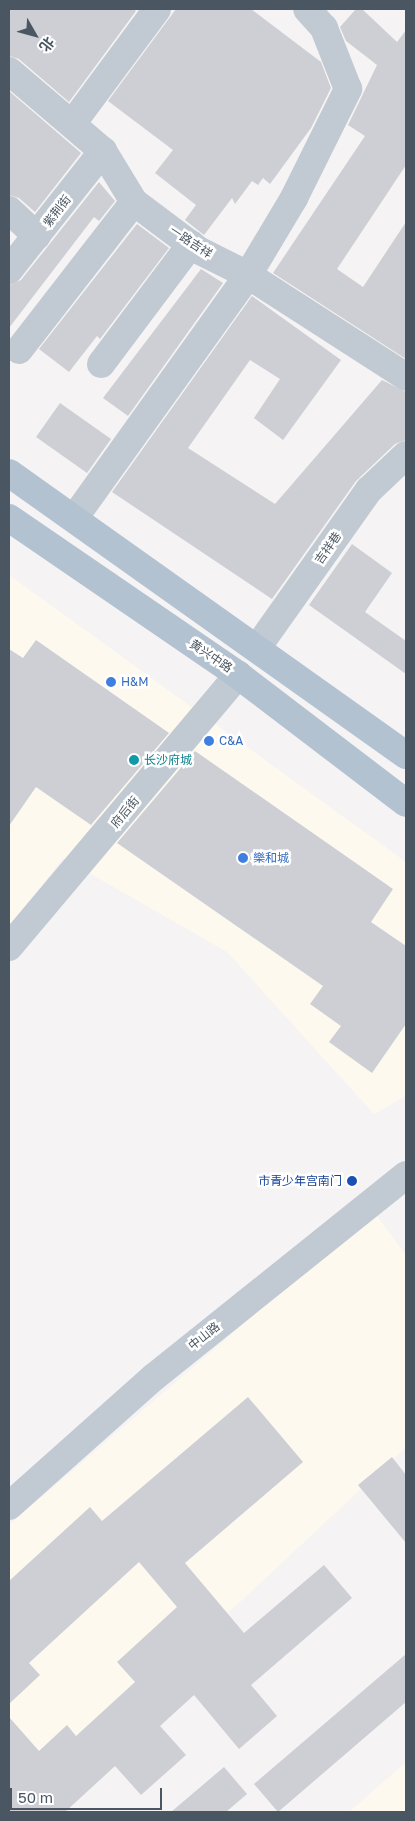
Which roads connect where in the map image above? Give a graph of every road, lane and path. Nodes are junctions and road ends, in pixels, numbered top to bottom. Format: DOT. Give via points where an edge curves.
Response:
graph roads {
  1 [pos="157,9"];
  2 [pos="307,9"];
  3 [pos="9,71"];
  4 [pos="72,124"];
  5 [pos="104,151"];
  6 [pos="134,202"];
  7 [pos="9,210"];
  8 [pos="37,236"];
  9 [pos="191,244"];
  10 [pos="9,270"];
  11 [pos="248,275"];
  12 [pos="19,350"];
  13 [pos="101,364"];
  14 [pos="406,377"];
  15 [pos="406,455"];
  16 [pos="9,473"];
  17 [pos="75,517"];
  18 [pos="9,518"];
  19 [pos="257,648"];
  20 [pos="238,675"];
  21 [pos="406,755"];
  22 [pos="406,803"];
  23 [pos="9,947"];
  24 [pos="406,1158"];
  25 [pos="406,1175"];
  26 [pos="9,1489"];
  27 [pos="9,1506"];
  1 -- 4 [label="street"];
  2 -- 11 [label="street" via="324,28 348,89 294,198"];
  3 -- 4 [label="street, 一路吉祥"];
  4 -- 5 [label="street, 一路吉祥"];
  5 -- 6 [label="street, 一路吉祥"];
  5 -- 8 [label="street, 紫荆街"];
  6 -- 9 [label="street, 一路吉祥"];
  6 -- 12 [label="street"];
  7 -- 8 [label="street"];
  8 -- 10 [label="street, 紫荆街"];
  9 -- 11 [label="street, 一路吉祥"];
  9 -- 13 [label="street"];
  11 -- 14 [label="street, 一路吉祥"];
  11 -- 17 [label="street"];
  15 -- 19 [label="street, 吉祥巷" via="369,490"];
  16 -- 17 [label="main road"];
  17 -- 19 [label="main road"];
  18 -- 20 [label="main road, 黄兴中路"];
  19 -- 21 [label="main road"];
  20 -- 22 [label="main road, 黄兴中路"];
  20 -- 23 [label="street, 府后街"];
  24 -- 26 [label="street, 中山路" via="145,1367"];
  25 -- 27 [label="street, 中山路" via="154,1377"];
}
